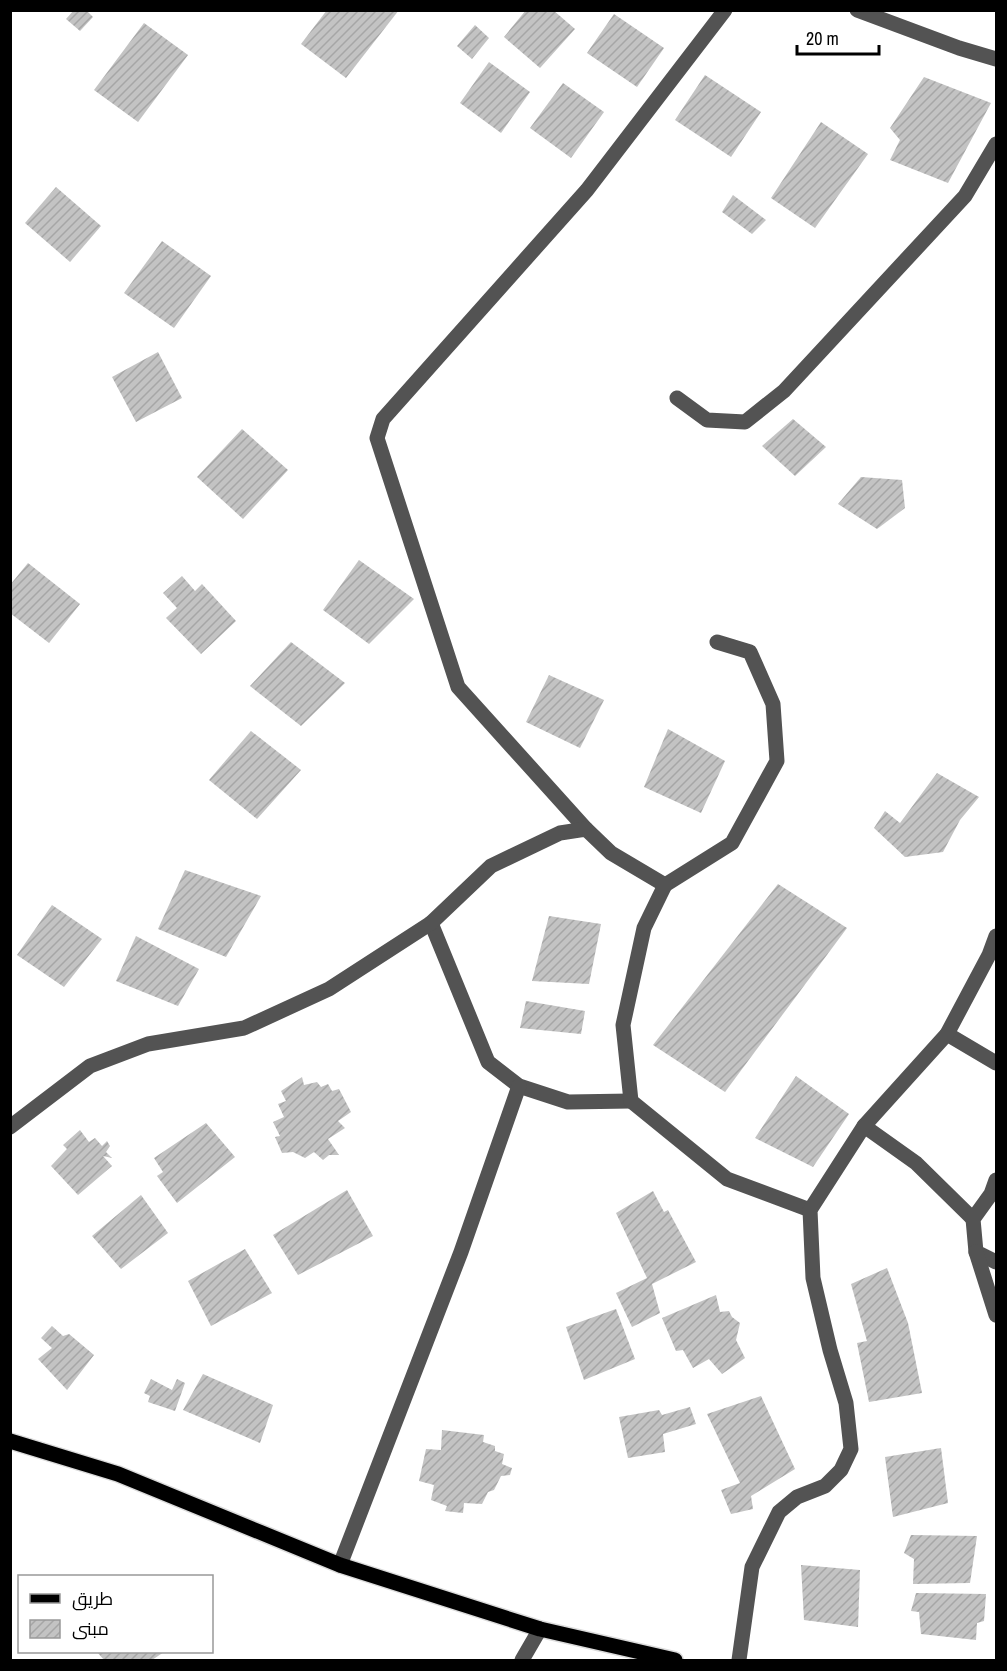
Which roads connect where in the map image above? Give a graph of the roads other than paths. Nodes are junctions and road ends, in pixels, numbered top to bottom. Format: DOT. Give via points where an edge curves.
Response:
graph roads {
  1 [pos="725,10"];
  2 [pos="857,10"];
  3 [pos="996,59"];
  4 [pos="996,144"];
  5 [pos="677,398"];
  6 [pos="717,642"];
  7 [pos="586,829"];
  8 [pos="665,885"];
  9 [pos="431,923"];
  10 [pos="996,936"];
  11 [pos="947,1034"];
  12 [pos="996,1063"];
  13 [pos="519,1086"];
  14 [pos="631,1101"];
  15 [pos="864,1126"];
  16 [pos="10,1127"];
  17 [pos="996,1180"];
  18 [pos="810,1210"];
  19 [pos="973,1219"];
  20 [pos="976,1252"];
  21 [pos="996,1262"];
  22 [pos="996,1315"];
  23 [pos="10,1440"];
  24 [pos="339,1564"];
  25 [pos="540,1629"];
  26 [pos="522,1660"];
  27 [pos="675,1660"];
  28 [pos="739,1660"];
  1 -- 7 [label="street" via="587,190 383,419 377,438 458,687"];
  2 -- 3 [label="street"];
  4 -- 5 [label="street" via="965,196 784,391 745,422 707,420"];
  6 -- 8 [label="street" via="750,652 773,704 777,761 732,843"];
  7 -- 8 [label="street" via="610,853"];
  7 -- 9 [label="street" via="560,833 491,866"];
  8 -- 14 [label="street" via="644,928 623,1025"];
  9 -- 13 [label="street" via="488,1062"];
  9 -- 16 [label="street" via="329,989 244,1028 148,1044 90,1066"];
  10 -- 11 [label="street"];
  11 -- 12 [label="street"];
  11 -- 15 [label="street"];
  13 -- 14 [label="street" via="568,1102"];
  13 -- 24 [label="street" via="461,1252"];
  14 -- 18 [label="street" via="727,1179"];
  15 -- 18 [label="street"];
  15 -- 19 [label="street" via="916,1163"];
  17 -- 19 [label="street" via="992,1194"];
  18 -- 28 [label="street" via="813,1278 846,1403 851,1449 841,1470 825,1486 797,1497 779,1512 752,1567"];
  19 -- 20 [label="street"];
  20 -- 21 [label="street"];
  20 -- 22 [label="street"];
  23 -- 24 [label="main road" via="118,1474"];
  24 -- 25 [label="main road"];
  25 -- 26 [label="street"];
  25 -- 27 [label="main road"];
}
